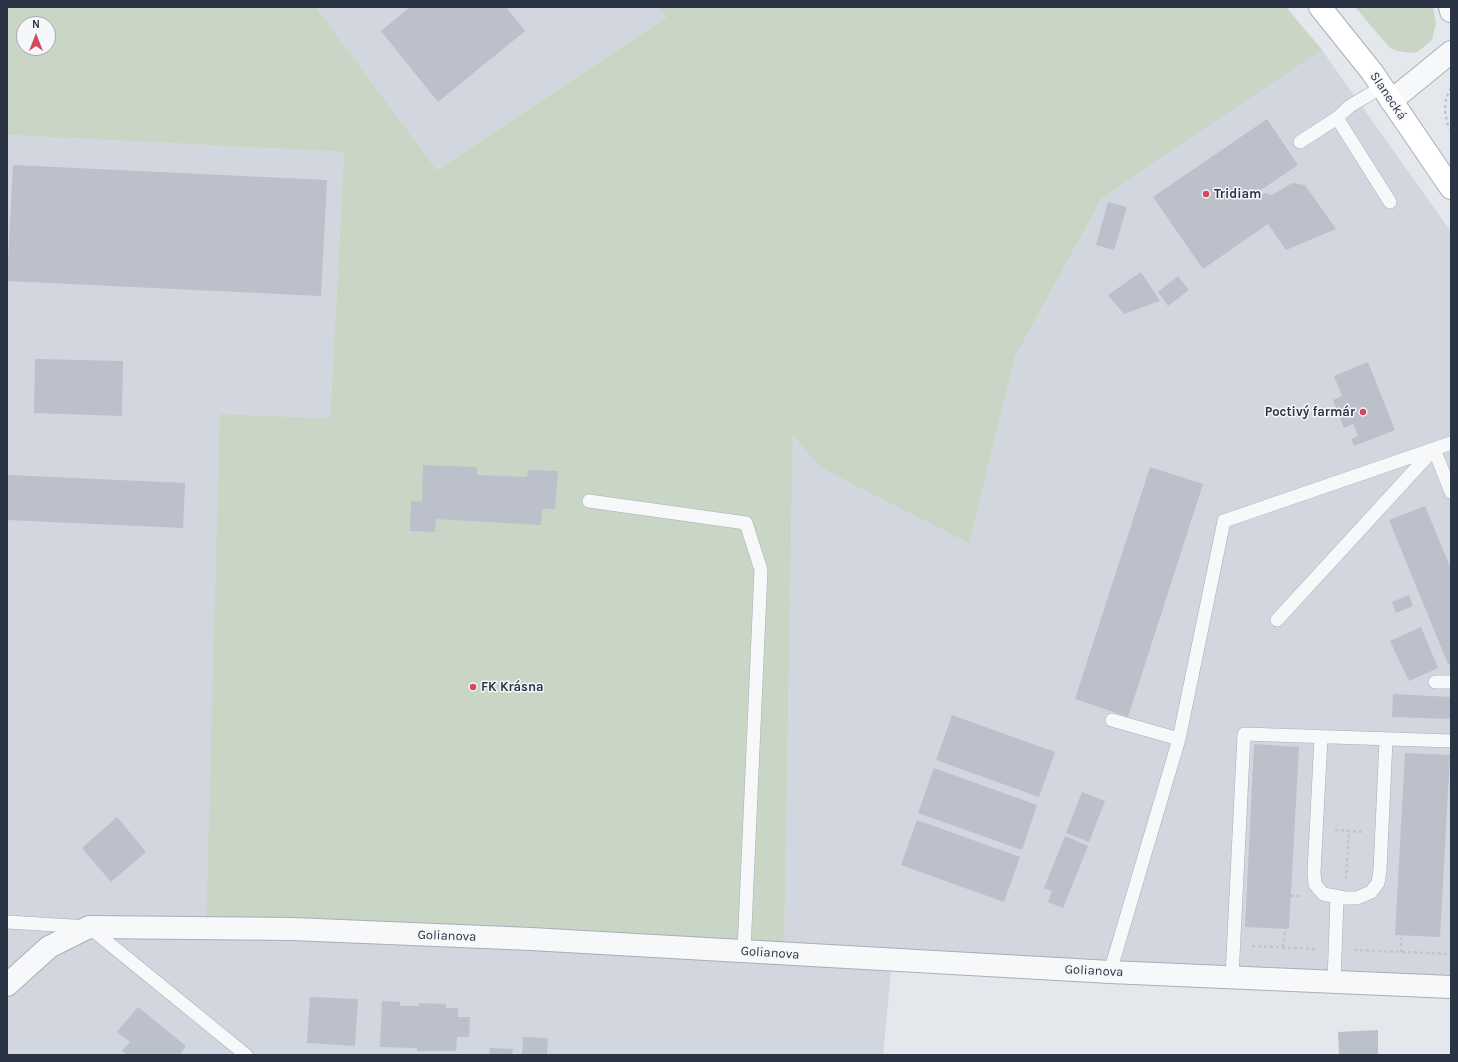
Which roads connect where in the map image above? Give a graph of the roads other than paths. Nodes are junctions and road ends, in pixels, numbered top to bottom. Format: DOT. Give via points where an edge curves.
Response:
graph roads {
  1 [pos="1320,7"];
  2 [pos="1450,7"];
  3 [pos="1451,11"];
  4 [pos="1449,50"];
  5 [pos="1386,94"];
  6 [pos="1337,118"];
  7 [pos="1300,142"];
  8 [pos="1451,188"];
  9 [pos="1390,202"];
  10 [pos="1451,443"];
  11 [pos="1434,449"];
  12 [pos="1451,492"];
  13 [pos="589,501"];
  14 [pos="1277,620"];
  15 [pos="1435,682"];
  16 [pos="1451,682"];
  17 [pos="1112,720"];
  18 [pos="1321,737"];
  19 [pos="1178,739"];
  20 [pos="1386,740"];
  21 [pos="1451,741"];
  22 [pos="1341,898"];
  23 [pos="7,922"];
  24 [pos="89,927"];
  25 [pos="744,950"];
  26 [pos="1110,972"];
  27 [pos="1232,977"];
  28 [pos="1334,982"];
  29 [pos="7,985"];
  30 [pos="1451,987"];
  31 [pos="246,1055"];
  1 -- 5 [label="main road, Slanecká"];
  2 -- 3 [label="street"];
  4 -- 5 [label="street"];
  5 -- 6 [label="lane" via="1350,106"];
  5 -- 8 [label="main road, Slanecká"];
  6 -- 7 [label="lane"];
  6 -- 9 [label="lane"];
  10 -- 11 [label="lane"];
  11 -- 12 [label="lane"];
  11 -- 14 [label="lane"];
  11 -- 19 [label="lane" via="1224,521"];
  13 -- 25 [label="lane" via="746,523 761,570"];
  15 -- 16 [label="lane"];
  17 -- 19 [label="lane"];
  18 -- 20 [label="lane"];
  18 -- 22 [label="lane" via="1315,884 1323,894"];
  18 -- 27 [label="lane" via="1244,734"];
  19 -- 26 [label="lane"];
  20 -- 21 [label="lane"];
  20 -- 22 [label="lane" via="1378,883 1371,892 1357,898"];
  22 -- 28 [label="lane"];
  23 -- 24 [label="lane"];
  24 -- 25 [label="street, Golianova" via="293,929"];
  24 -- 29 [label="street" via="49,947"];
  24 -- 31 [label="lane"];
  25 -- 26 [label="street, Golianova"];
  26 -- 27 [label="street, Golianova"];
  27 -- 28 [label="street, Golianova"];
  28 -- 30 [label="street, Golianova"];
}
